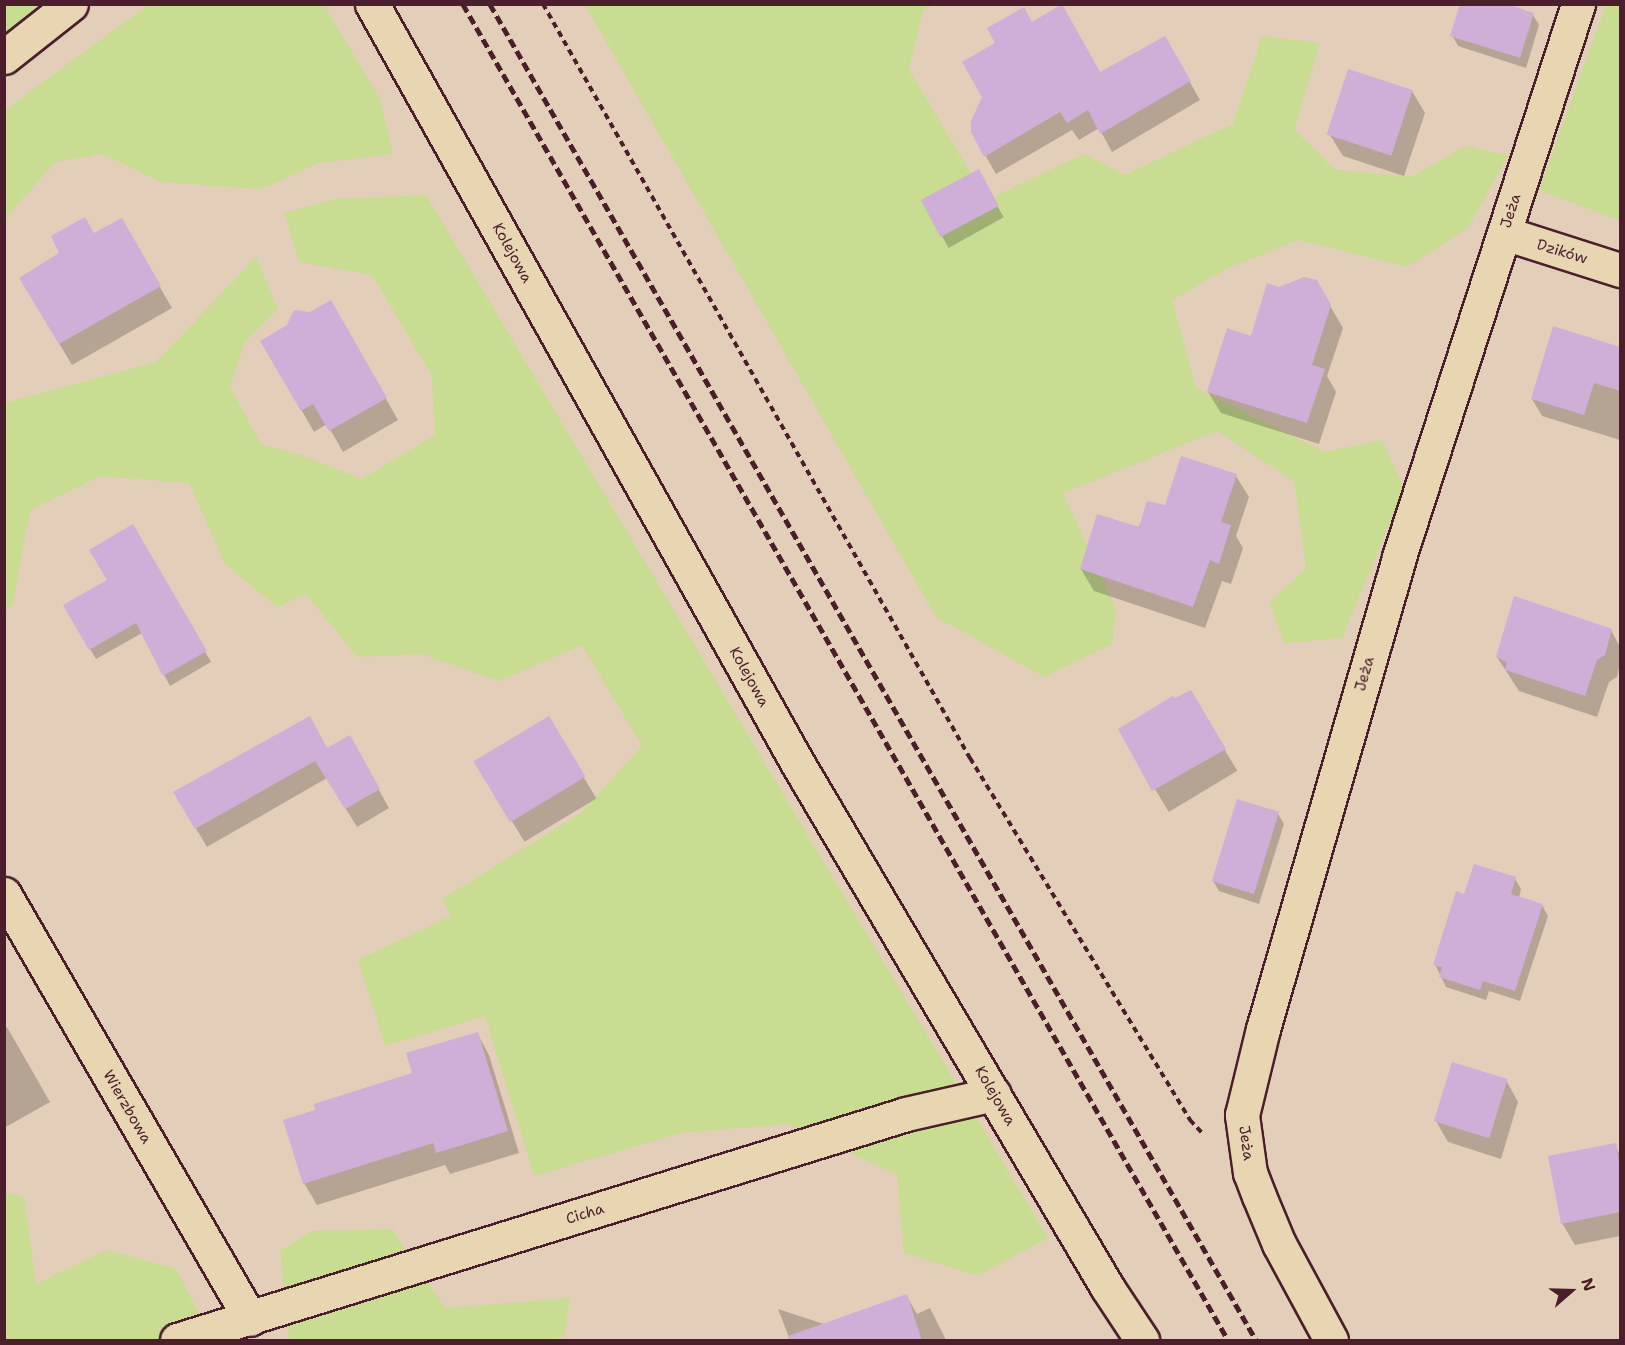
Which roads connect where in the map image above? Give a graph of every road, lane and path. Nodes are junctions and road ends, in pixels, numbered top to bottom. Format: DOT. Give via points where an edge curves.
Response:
graph roads {
  1 [pos="71,4"];
  2 [pos="372,4"];
  3 [pos="543,4"];
  4 [pos="1578,4"];
  5 [pos="4,57"];
  6 [pos="1503,234"];
  7 [pos="1620,270"];
  8 [pos="4,894"];
  9 [pos="994,1094"];
  10 [pos="1206,1137"];
  11 [pos="250,1319"];
  12 [pos="177,1341"];
  13 [pos="1142,1341"];
  14 [pos="1331,1341"];
  1 -- 5 [label="street"];
  2 -- 9 [label="street, Kolejowa" via="798,764"];
  3 -- 10 [label="path" via="970,758 1191,1120"];
  4 -- 6 [label="street, Jeża"];
  6 -- 7 [label="street, Dzików"];
  6 -- 14 [label="street, Jeża" via="1399,557 1263,1029 1242,1115 1250,1173 1259,1196 1279,1244"];
  8 -- 11 [label="street, Wierzbowa"];
  9 -- 11 [label="street, Cicha" via="906,1114"];
  9 -- 13 [label="street, Kolejowa"];
  11 -- 12 [label="street, Cicha"];
}
